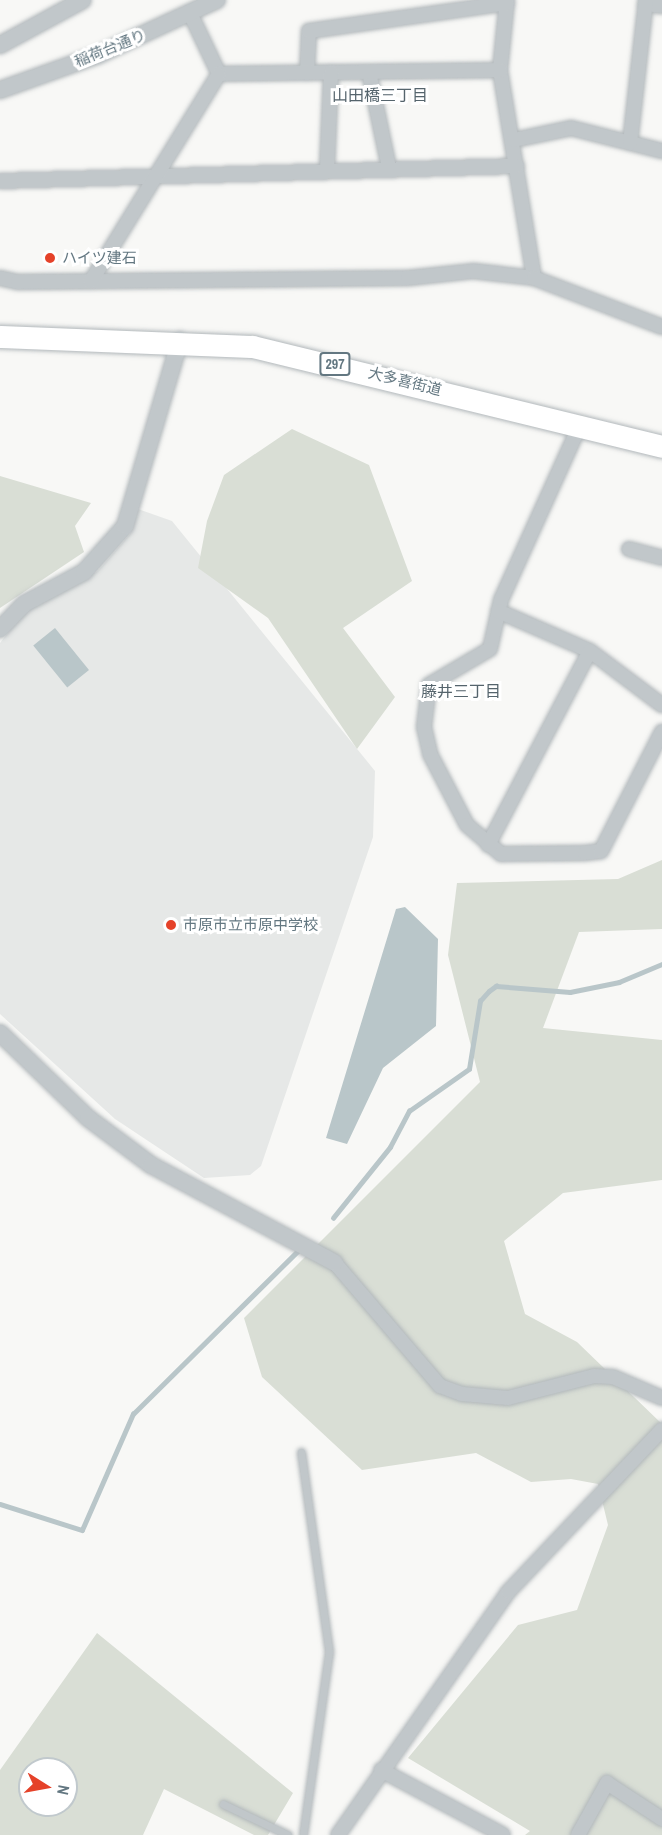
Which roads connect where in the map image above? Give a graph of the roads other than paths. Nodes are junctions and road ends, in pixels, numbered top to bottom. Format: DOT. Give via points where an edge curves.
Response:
graph roads {
  1 [pos="217,0"];
  2 [pos="79,1"];
  3 [pos="507,2"];
  4 [pos="646,2"];
  5 [pos="662,6"];
  6 [pos="190,13"];
  7 [pos="0,45"];
  8 [pos="500,70"];
  9 [pos="331,72"];
  10 [pos="369,72"];
  11 [pos="306,73"];
  12 [pos="219,74"];
  13 [pos="0,90"];
  14 [pos="514,140"];
  15 [pos="630,143"];
  16 [pos="662,151"];
  17 [pos="517,166"];
  18 [pos="389,168"];
  19 [pos="327,170"];
  20 [pos="158,172"];
  21 [pos="0,181"];
  22 [pos="0,278"];
  23 [pos="534,279"];
  24 [pos="91,281"];
  25 [pos="662,327"];
  26 [pos="0,337"];
  27 [pos="180,340"];
  28 [pos="580,425"];
  29 [pos="662,447"];
  30 [pos="629,549"];
  31 [pos="662,558"];
  32 [pos="498,611"];
  33 [pos="0,629"];
  34 [pos="590,651"];
  35 [pos="662,705"];
  36 [pos="662,732"];
  37 [pos="488,845"];
  38 [pos="0,1033"];
  39 [pos="335,1263"];
  40 [pos="662,1398"];
  41 [pos="662,1430"];
  42 [pos="301,1452"];
  43 [pos="381,1770"];
  44 [pos="223,1804"];
  45 [pos="662,1819"];
  46 [pos="288,1835"];
  47 [pos="303,1835"];
  48 [pos="338,1835"];
  49 [pos="503,1835"];
  50 [pos="578,1835"];
  1 -- 6 [label="street, 稲荷台通り"];
  2 -- 7 [label="street"];
  3 -- 8 [label="street"];
  3 -- 11 [label="street" via="309,31"];
  4 -- 5 [label="street"];
  4 -- 15 [label="street"];
  6 -- 12 [label="street"];
  6 -- 13 [label="street, 稲荷台通り"];
  8 -- 10 [label="street"];
  8 -- 14 [label="street"];
  9 -- 10 [label="street"];
  9 -- 11 [label="street"];
  9 -- 19 [label="street"];
  10 -- 18 [label="street"];
  11 -- 12 [label="street"];
  12 -- 20 [label="street"];
  14 -- 15 [label="street" via="571,128"];
  14 -- 17 [label="street"];
  15 -- 16 [label="street"];
  17 -- 18 [label="street"];
  17 -- 23 [label="street"];
  18 -- 19 [label="street"];
  19 -- 20 [label="street"];
  20 -- 21 [label="street"];
  20 -- 24 [label="street"];
  22 -- 24 [label="street"];
  23 -- 24 [label="street" via="473,271 408,278"];
  23 -- 25 [label="street"];
  26 -- 27 [label="highway, 大多喜街道 / 297"];
  27 -- 28 [label="highway, 大多喜街道 / 297" via="284,352"];
  27 -- 33 [label="street" via="125,526 84,572 24,604"];
  28 -- 29 [label="highway, 大多喜街道 / 297"];
  28 -- 32 [label="street"];
  30 -- 31 [label="street"];
  32 -- 34 [label="street"];
  32 -- 37 [label="street" via="490,649 429,685 424,727 430,754 467,825"];
  34 -- 35 [label="street"];
  34 -- 37 [label="street"];
  36 -- 37 [label="street" via="601,851 514,855"];
  38 -- 39 [label="street" via="88,1118 151,1166"];
  39 -- 40 [label="street" via="440,1386 462,1394 508,1398 594,1377 613,1377"];
  41 -- 43 [label="street" via="527,1568"];
  42 -- 47 [label="lane" via="329,1652"];
  43 -- 48 [label="street"];
  43 -- 49 [label="street"];
  44 -- 46 [label="lane"];
  45 -- 50 [label="street" via="607,1782"];
}
